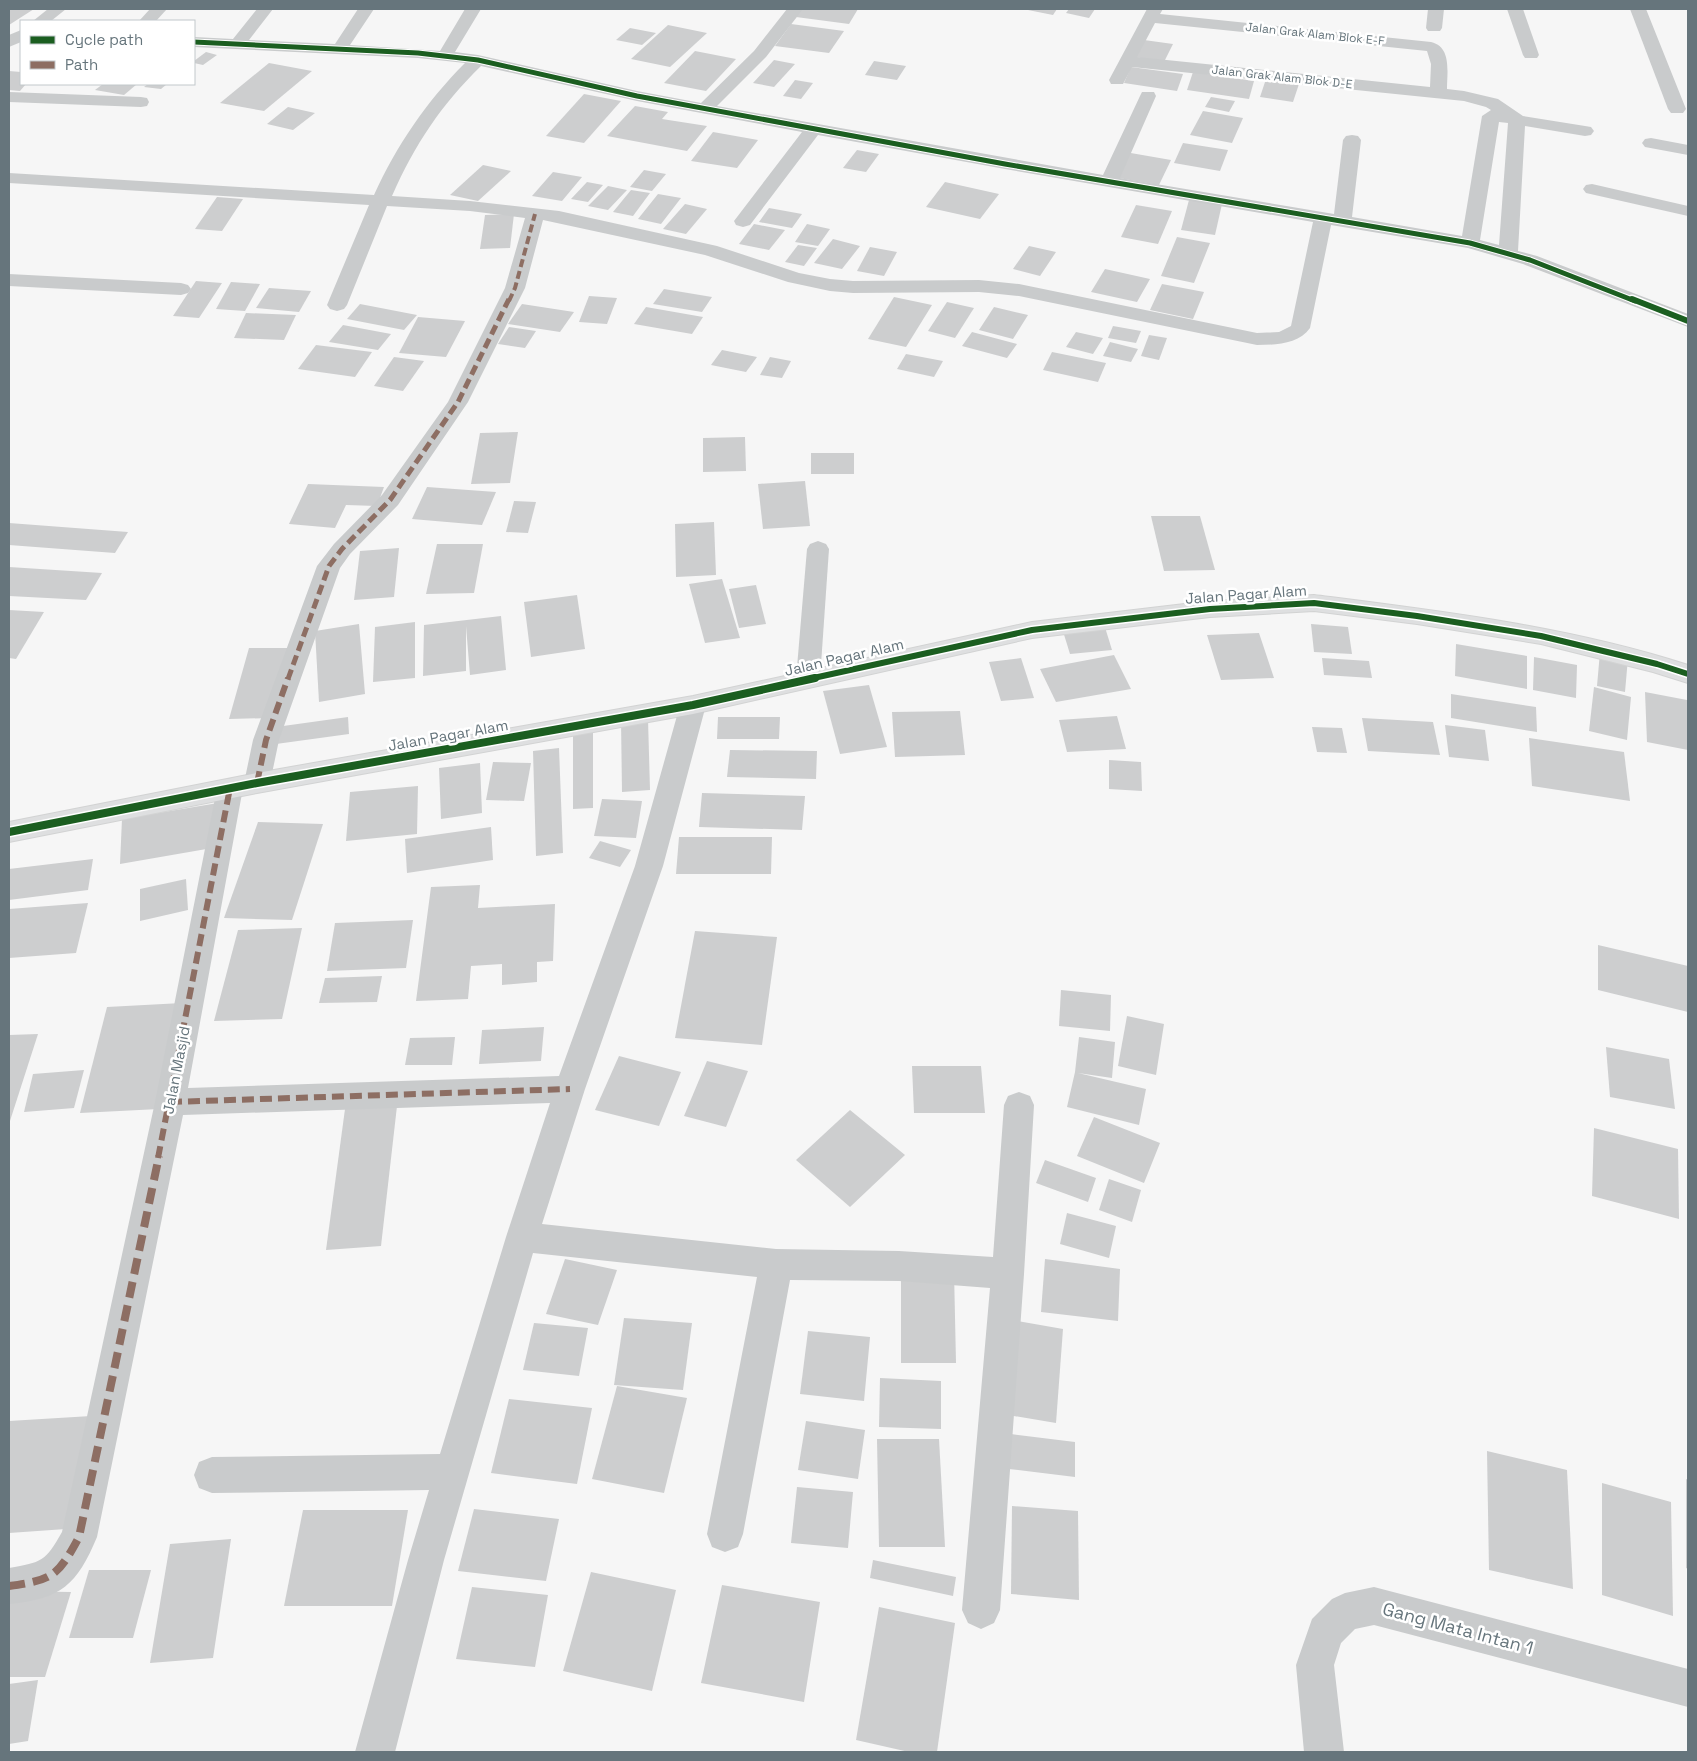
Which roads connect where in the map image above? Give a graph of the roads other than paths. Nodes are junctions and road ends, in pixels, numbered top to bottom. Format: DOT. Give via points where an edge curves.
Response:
graph roads {
  1 [pos="58,9"];
  2 [pos="159,9"];
  3 [pos="265,9"];
  4 [pos="366,9"];
  5 [pos="473,9"];
  6 [pos="795,9"];
  7 [pos="1436,9"];
  8 [pos="1515,9"];
  9 [pos="1638,9"];
  10 [pos="1153,13"];
  11 [pos="42,20"];
  12 [pos="149,20"];
  13 [pos="1434,28"];
  14 [pos="195,42"];
  15 [pos="238,44"];
  16 [pos="339,50"];
  17 [pos="1531,55"];
  18 [pos="444,56"];
  19 [pos="478,60"];
  20 [pos="1126,61"];
  21 [pos="1117,80"];
  22 [pos="1438,93"];
  23 [pos="1148,96"];
  24 [pos="9,97"];
  25 [pos="141,102"];
  26 [pos="705,108"];
  27 [pos="1677,109"];
  28 [pos="1504,115"];
  29 [pos="813,129"];
  30 [pos="1585,132"];
  31 [pos="1352,140"];
  32 [pos="1650,143"];
  33 [pos="1688,150"];
  34 [pos="9,178"];
  35 [pos="1109,182"];
  36 [pos="1592,189"];
  37 [pos="381,201"];
  38 [pos="1688,211"];
  39 [pos="536,214"];
  40 [pos="1323,218"];
  41 [pos="743,221"];
  42 [pos="1342,221"];
  43 [pos="1470,243"];
  44 [pos="1508,254"];
  45 [pos="9,280"];
  46 [pos="181,289"];
  47 [pos="336,305"];
  48 [pos="1688,321"];
  49 [pos="818,549"];
  50 [pos="1688,674"];
  51 [pos="808,679"];
  52 [pos="694,705"];
  53 [pos="244,786"];
  54 [pos="9,832"];
  55 [pos="570,1089"];
  56 [pos="170,1102"];
  57 [pos="1019,1105"];
  58 [pos="522,1237"];
  59 [pos="776,1264"];
  60 [pos="1008,1274"];
  61 [pos="452,1472"];
  62 [pos="212,1475"];
  63 [pos="725,1534"];
  64 [pos="9,1586"];
  65 [pos="981,1610"];
  66 [pos="1688,1688"];
  67 [pos="375,1752"];
  68 [pos="1324,1752"];
  1 -- 11 [label="street"];
  2 -- 12 [label="street"];
  3 -- 15 [label="street"];
  4 -- 16 [label="street"];
  5 -- 18 [label="street"];
  6 -- 26 [label="street" via="760,54"];
  7 -- 13 [label="street"];
  8 -- 17 [label="street"];
  9 -- 27 [label="street"];
  10 -- 20 [label="street"];
  10 -- 22 [label="street, Jalan Grak Alam Blok E-F" via="1431,47 1436,50 1439,64"];
  14 -- 15 [label="street"];
  15 -- 16 [label="street"];
  16 -- 18 [label="street"];
  18 -- 19 [label="street"];
  19 -- 26 [label="street"];
  19 -- 37 [label="street" via="443,94 418,128"];
  20 -- 21 [label="street"];
  20 -- 22 [label="street, Jalan Grak Alam Blok D-E"];
  22 -- 28 [label="street, Jalan Grak Alam Blok D-E" via="1478,99"];
  23 -- 35 [label="street"];
  24 -- 25 [label="street"];
  26 -- 29 [label="street"];
  28 -- 30 [label="street, Jalan Grak Alam Blok D-E"];
  28 -- 43 [label="street"];
  28 -- 44 [label="street"];
  29 -- 35 [label="street"];
  29 -- 41 [label="street"];
  31 -- 42 [label="street"];
  32 -- 33 [label="street"];
  34 -- 37 [label="street"];
  35 -- 40 [label="street"];
  36 -- 38 [label="street"];
  37 -- 39 [label="street"];
  37 -- 47 [label="street"];
  39 -- 40 [label="street" via="710,250 795,278 830,285 1009,289 1272,339 1300,328"];
  39 -- 53 [label="street, Jalan Masjid" via="515,288 458,402 390,500 329,566 266,740"];
  40 -- 42 [label="street"];
  42 -- 43 [label="street"];
  43 -- 44 [label="street"];
  44 -- 48 [label="street"];
  45 -- 46 [label="street"];
  49 -- 51 [label="street"];
  50 -- 51 [label="street, Jalan Pagar Alam" via="1541,636 1314,603 1210,610 1032,630"];
  51 -- 52 [label="street, Jalan Pagar Alam"];
  52 -- 53 [label="street, Jalan Pagar Alam"];
  52 -- 55 [label="street" via="649,866"];
  53 -- 54 [label="street, Jalan Pagar Alam"];
  53 -- 56 [label="street, Jalan Masjid"];
  55 -- 56 [label="street"];
  55 -- 58 [label="street"];
  56 -- 64 [label="street, Jalan Masjid" via="79,1537 62,1568 43,1582"];
  57 -- 60 [label="street"];
  58 -- 59 [label="street"];
  58 -- 61 [label="street"];
  59 -- 60 [label="street" via="899,1266"];
  59 -- 63 [label="street"];
  60 -- 65 [label="street"];
  61 -- 62 [label="street"];
  61 -- 67 [label="street"];
  66 -- 68 [label="street, Gang Mata Intan 1" via="1374,1606 1345,1612 1326,1632 1315,1664"];
}
